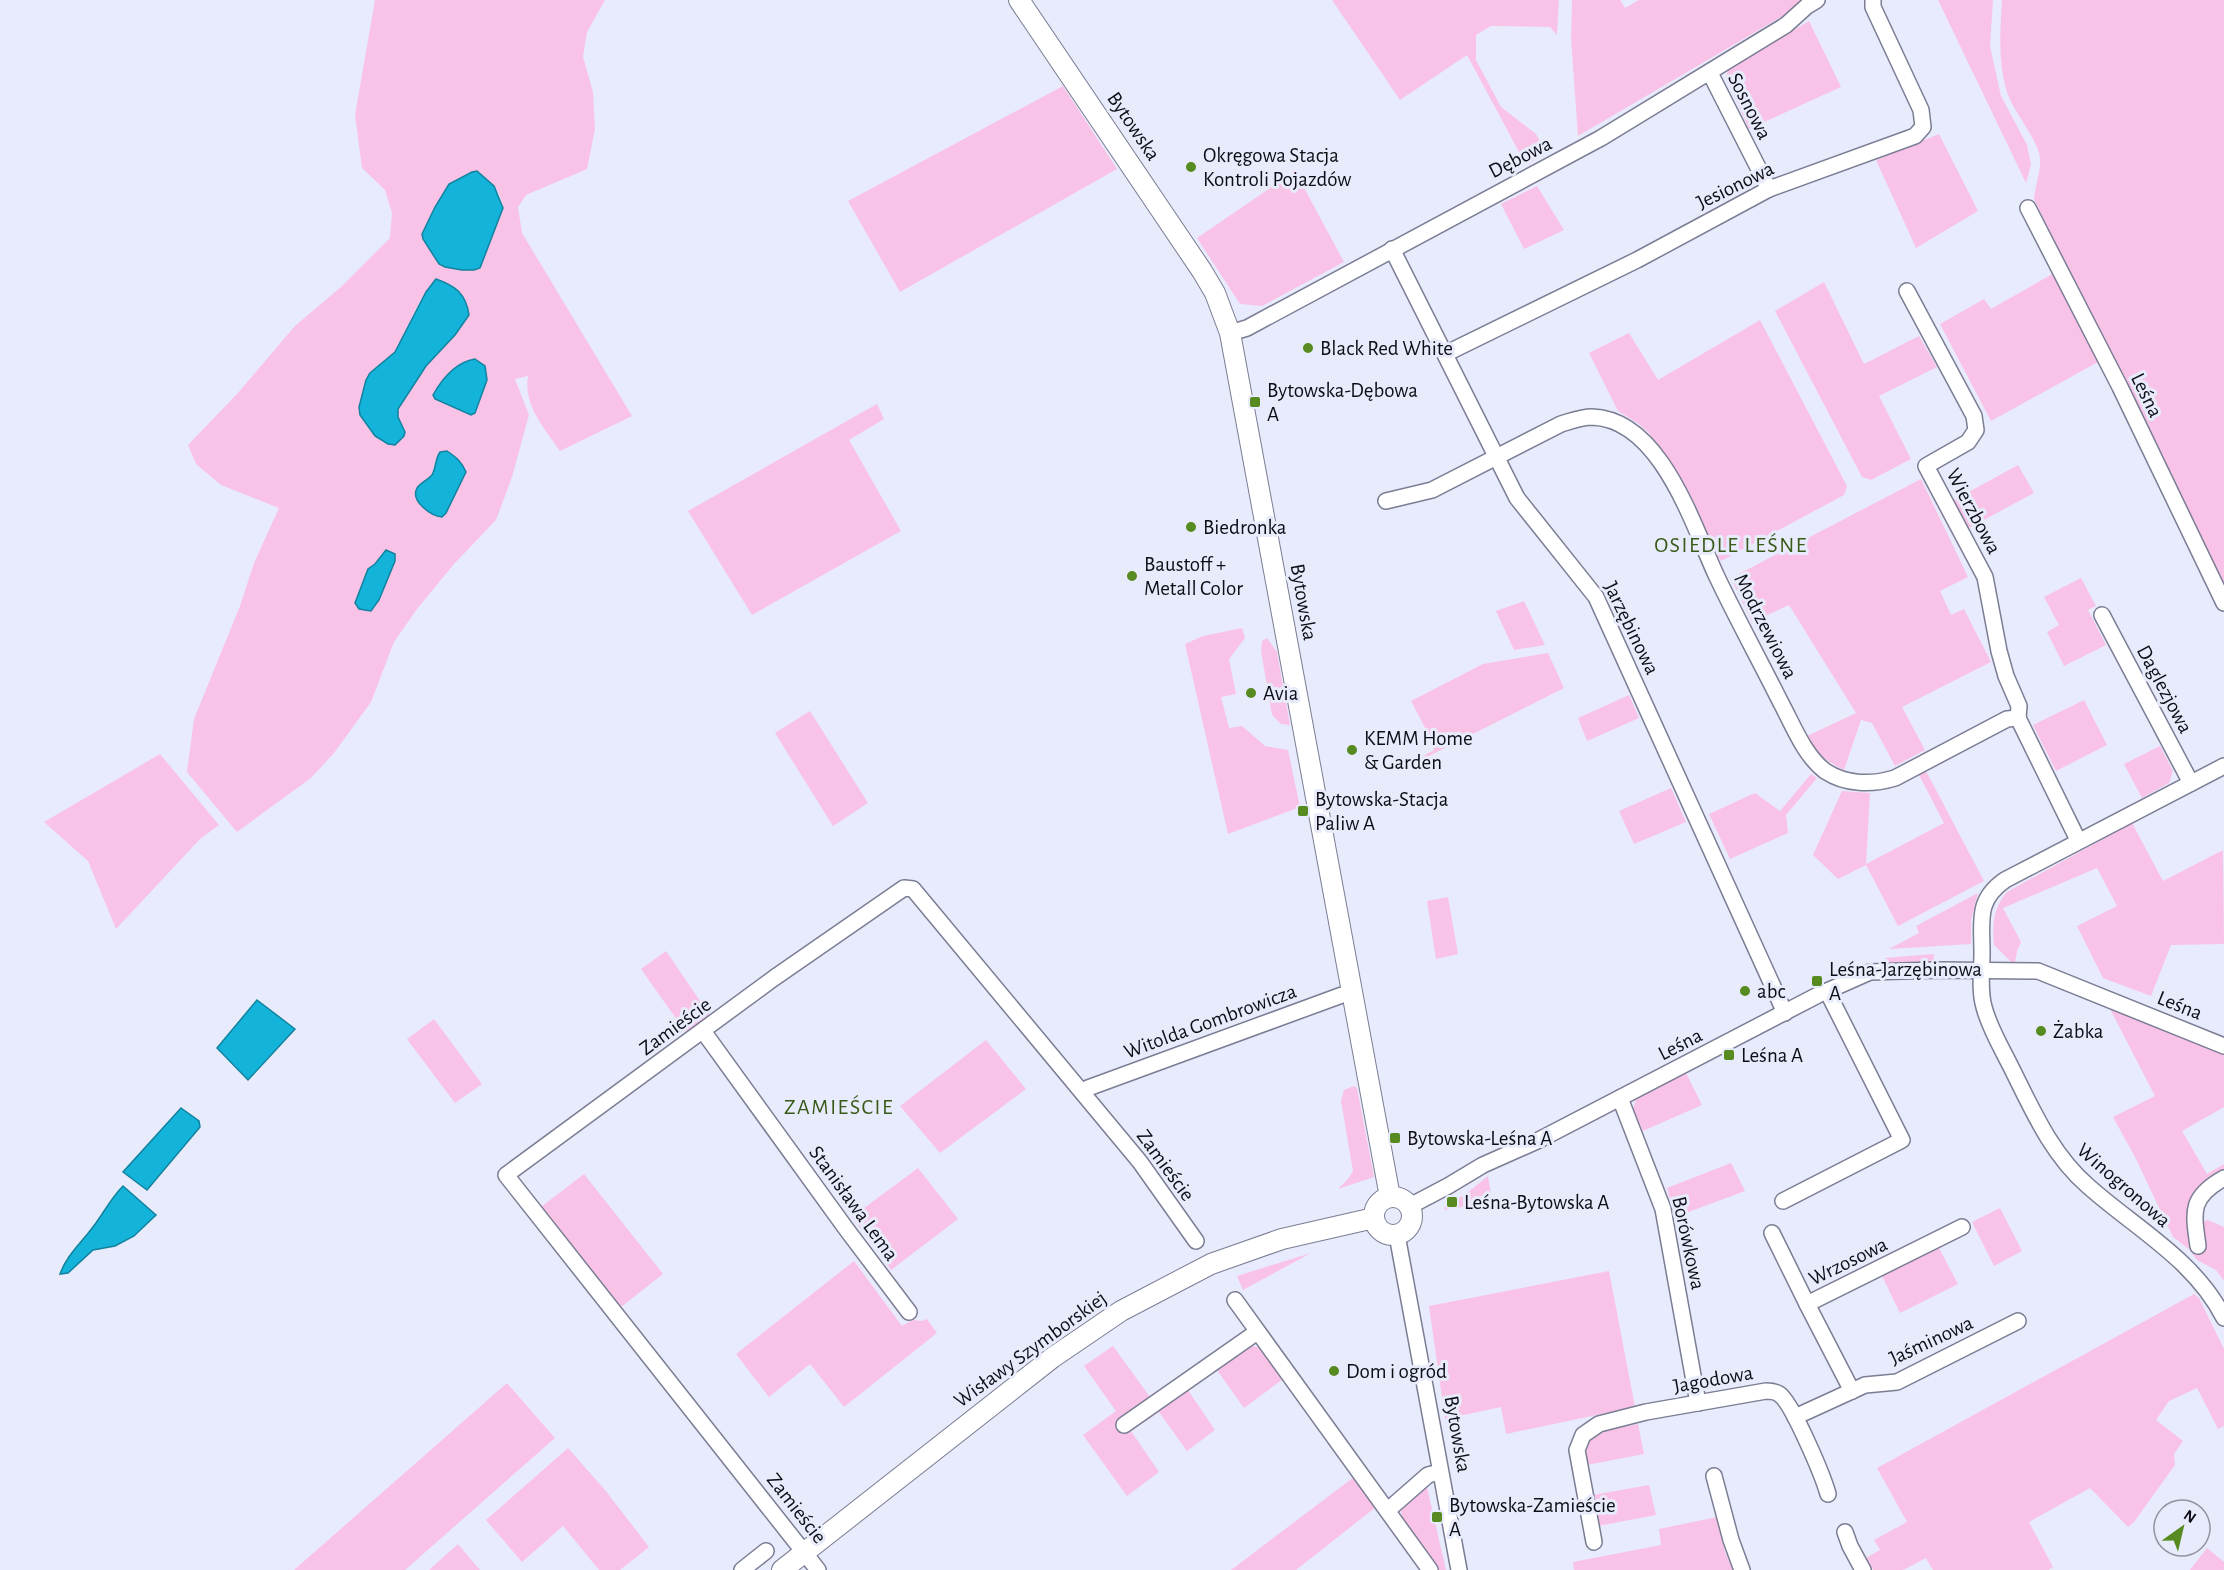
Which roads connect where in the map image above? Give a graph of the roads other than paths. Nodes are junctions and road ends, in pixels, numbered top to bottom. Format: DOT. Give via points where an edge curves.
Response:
graph roads {
  1 [pos="1019,0"];
  2 [pos="1817,0"];
  3 [pos="1873,0"];
  4 [pos="1710,74"];
  5 [pos="1769,189"];
  6 [pos="2028,208"];
  7 [pos="1392,249"];
  8 [pos="1907,291"];
  9 [pos="1230,333"];
  10 [pos="1445,354"];
  11 [pos="1496,458"];
  12 [pos="1386,501"];
  13 [pos="2224,603"];
  14 [pos="2102,615"];
  15 [pos="2018,718"];
  16 [pos="2224,765"];
  17 [pos="2191,783"];
  18 [pos="2078,840"];
  19 [pos="1982,971"];
  20 [pos="1827,991"];
  21 [pos="1352,993"];
  22 [pos="1785,1013"];
  23 [pos="703,1031"];
  24 [pos="2224,1046"];
  25 [pos="1083,1092"];
  26 [pos="1620,1098"];
  27 [pos="2224,1178"];
  28 [pos="1390,1197"];
  29 [pos="1783,1202"];
  30 [pos="1410,1206"];
  31 [pos="1374,1218"];
  32 [pos="1962,1227"];
  33 [pos="1772,1233"];
  34 [pos="1397,1235"];
  35 [pos="1196,1242"];
  36 [pos="2198,1246"];
  37 [pos="1235,1300"];
  38 [pos="1808,1304"];
  39 [pos="909,1312"];
  40 [pos="2224,1318"];
  41 [pos="2018,1321"];
  42 [pos="1257,1332"];
  43 [pos="1852,1391"];
  44 [pos="1698,1403"];
  45 [pos="1795,1417"];
  46 [pos="1124,1425"];
  47 [pos="1440,1472"];
  48 [pos="1714,1476"];
  49 [pos="1828,1494"];
  50 [pos="1388,1510"];
  51 [pos="1845,1532"];
  52 [pos="1594,1542"];
  53 [pos="766,1551"];
  54 [pos="804,1552"];
  55 [pos="742,1570"];
  56 [pos="782,1570"];
  57 [pos="818,1570"];
  58 [pos="1430,1570"];
  59 [pos="1459,1570"];
  60 [pos="1742,1570"];
  61 [pos="1863,1570"];
  1 -- 9 [label="main road, Bytowska" via="1203,271"];
  2 -- 4 [label="street, Dębowa"];
  3 -- 5 [label="street, Jesionowa" via="1921,110 1923,127 1914,136"];
  4 -- 5 [label="street, Sosnowa"];
  4 -- 7 [label="street, Dębowa" via="1571,155"];
  5 -- 10 [label="street, Jesionowa"];
  6 -- 13 [label="street, Leśna"];
  7 -- 9 [label="street, Dębowa"];
  7 -- 10 [label="street, Jarzębinowa"];
  8 -- 15 [label="street, Wierzbowa" via="1974,416 1977,430 1968,442 1926,466 1985,577 2001,659 2019,706"];
  9 -- 21 [label="main road, Bytowska"];
  10 -- 11 [label="street, Jarzębinowa"];
  11 -- 12 [label="street, Modrzewiowa" via="1432,490"];
  11 -- 15 [label="street, Modrzewiowa" via="1576,419 1607,419 1637,436 1674,482 1798,736 1816,762 1835,776 1868,783 1895,778 2007,719"];
  11 -- 22 [label="street, Jarzębinowa" via="1526,512 1596,597"];
  14 -- 17 [label="street, Daglezjowa"];
  15 -- 18 [label="street"];
  16 -- 17 [label="street"];
  17 -- 18 [label="street"];
  18 -- 19 [label="street" via="2006,880 1989,895 1982,910"];
  19 -- 20 [label="street, Leśna" via="1876,971"];
  19 -- 24 [label="street, Leśna" via="2047,974"];
  19 -- 40 [label="street, Winogronowa" via="1982,996 1989,1022 2059,1157 2089,1188 2177,1258 2198,1279"];
  20 -- 22 [label="street, Leśna"];
  20 -- 29 [label="street" via="1902,1140"];
  21 -- 25 [label="street, Witolda Gombrowicza"];
  21 -- 28 [label="main road, Bytowska"];
  22 -- 26 [label="street, Leśna"];
  23 -- 25 [label="street, Zamieście" via="904,888 913,889"];
  23 -- 39 [label="street, Stanisława Lema"];
  23 -- 54 [label="street, Zamieście" via="506,1174"];
  25 -- 35 [label="street, Zamieście" via="1140,1162"];
  26 -- 30 [label="street, Leśna" via="1470,1171"];
  26 -- 44 [label="street, Borówkowa" via="1663,1209"];
  27 -- 36 [label="street" via="2204,1191 2196,1202"];
  28 -- 30 [label="main road" via="1400,1198"];
  28 -- 31 [label="main road" via="1378,1204"];
  30 -- 34 [label="main road" via="1411,1224"];
  31 -- 34 [label="main road" via="1382,1232"];
  31 -- 54 [label="main road, Wisławy Szymborskiej" via="1282,1239 1211,1264 1120,1311 1052,1358"];
  32 -- 38 [label="street, Wrzosowa"];
  33 -- 38 [label="street"];
  34 -- 47 [label="street, Bytowska"];
  37 -- 42 [label="street"];
  38 -- 43 [label="street, Wrzosowa"];
  41 -- 43 [label="street, Jaśminowa" via="1897,1382 1865,1385"];
  42 -- 46 [label="street"];
  42 -- 50 [label="street"];
  43 -- 45 [label="street, Jaśminowa"];
  44 -- 45 [label="street, Jagodowa" via="1766,1391 1778,1393"];
  44 -- 52 [label="street, Jagodowa" via="1599,1424 1582,1435 1577,1450"];
  45 -- 49 [label="street, Jagodowa"];
  47 -- 50 [label="street" via="1428,1475"];
  47 -- 59 [label="street, Bytowska"];
  48 -- 60 [label="street"];
  50 -- 58 [label="street"];
  51 -- 61 [label="street"];
  53 -- 55 [label="street"];
  54 -- 56 [label="main road, Wisławy Szymborskiej"];
  54 -- 57 [label="street, Zamieście"];
}
